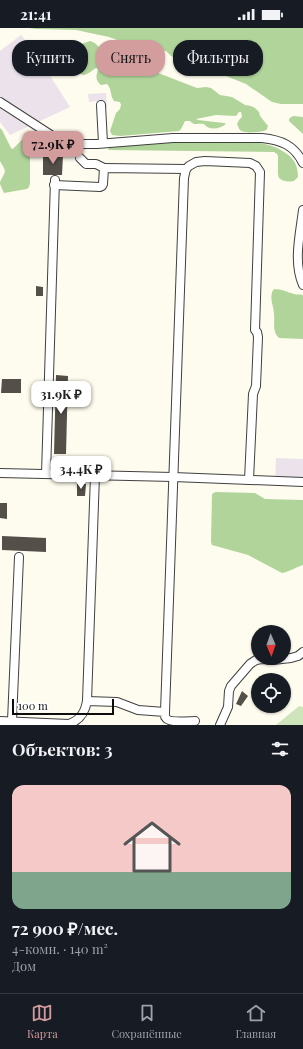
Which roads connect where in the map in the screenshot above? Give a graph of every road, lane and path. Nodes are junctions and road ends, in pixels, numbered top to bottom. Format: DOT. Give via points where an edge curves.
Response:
graph roads {
  1 [pos="0,102"];
  2 [pos="101,105"];
  3 [pos="103,143"];
  4 [pos="80,158"];
  5 [pos="303,163"];
  6 [pos="104,168"];
  7 [pos="186,169"];
  8 [pos="303,210"];
  9 [pos="303,285"];
  10 [pos="0,473"];
  11 [pos="46,474"];
  12 [pos="95,475"];
  13 [pos="173,477"];
  14 [pos="249,480"];
  15 [pos="303,482"];
  16 [pos="19,557"];
  17 [pos="303,652"];
  18 [pos="87,701"];
  19 [pos="165,712"];
  20 [pos="0,721"];
  21 [pos="12,721"];
  22 [pos="195,721"];
  23 [pos="220,725"];
  1 -- 3 [label="lane" via="64,141 74,144"];
  2 -- 3 [label="lane"];
  3 -- 5 [label="lane" via="173,138 267,139 289,146"];
  4 -- 6 [label="lane" via="86,164 96,164"];
  6 -- 7 [label="lane"];
  6 -- 11 [label="lane" via="103,184 100,187 54,182"];
  7 -- 13 [label="lane"];
  7 -- 14 [label="lane" via="196,162 205,161 250,163 260,172 255,330 258,334 258,344"];
  8 -- 9 [label="lane" via="298,256 298,270"];
  10 -- 11 [label="lane"];
  11 -- 12 [label="lane"];
  12 -- 13 [label="lane"];
  12 -- 18 [label="lane"];
  13 -- 14 [label="lane"];
  13 -- 19 [label="lane"];
  14 -- 15 [label="lane"];
  16 -- 21 [label="lane"];
  17 -- 23 [label="lane" via="291,658 262,659 250,664 229,690 228,707"];
  18 -- 19 [label="lane" via="117,702 138,710"];
  18 -- 21 [label="lane" via="80,718 69,724"];
  19 -- 22 [label="lane" via="165,716 171,721"];
  20 -- 21 [label="lane"];
}
